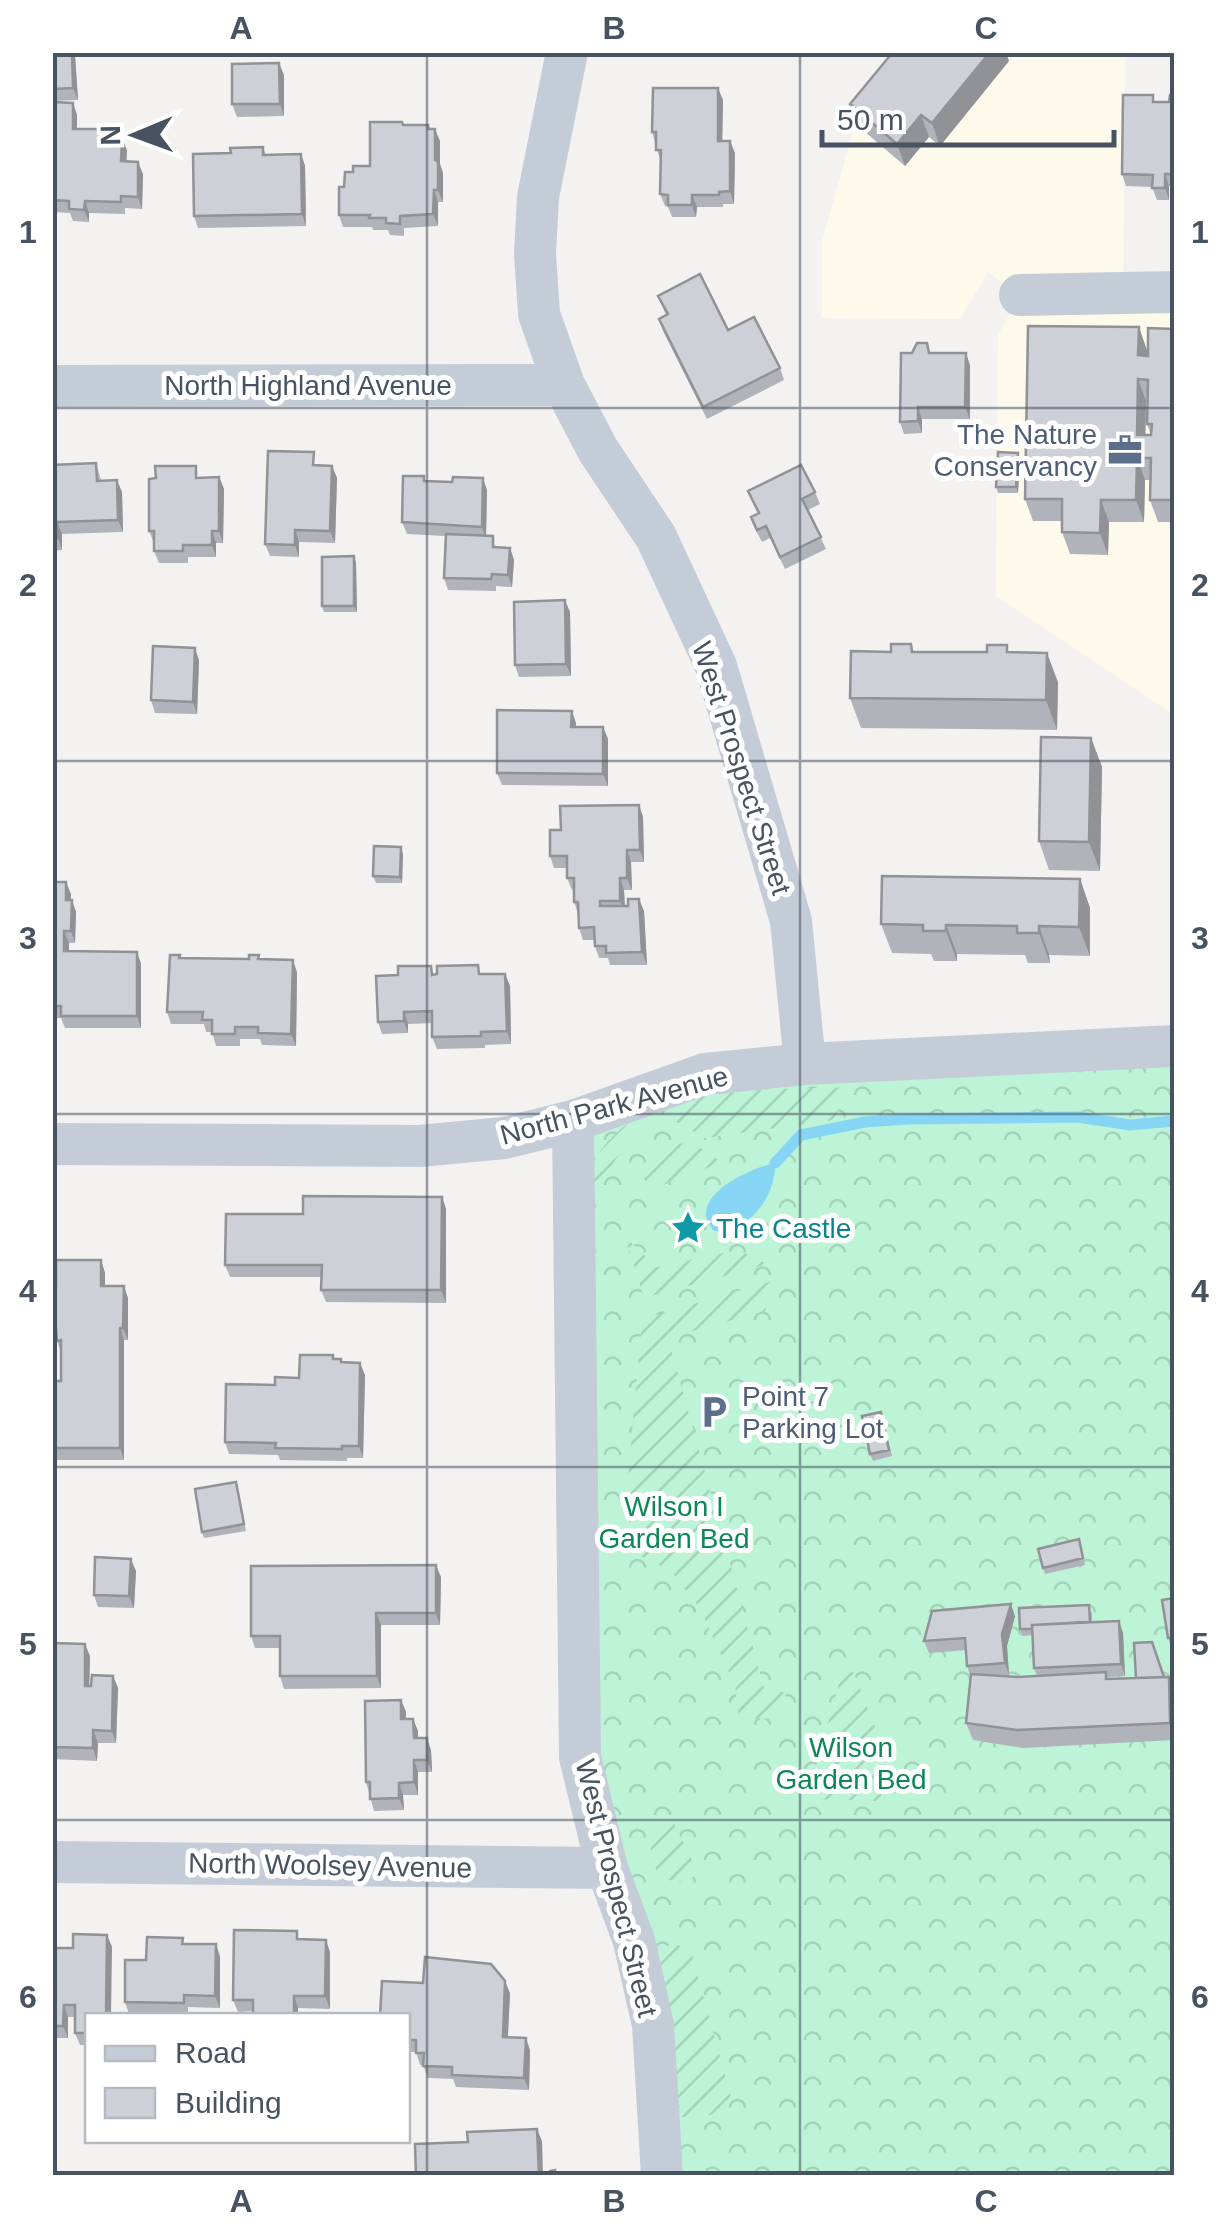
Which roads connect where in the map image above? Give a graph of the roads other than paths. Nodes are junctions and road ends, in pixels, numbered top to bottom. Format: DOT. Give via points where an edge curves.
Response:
graph roads {
  1 [pos="567,52"];
  2 [pos="1174,292"];
  3 [pos="1020,295"];
  4 [pos="564,385"];
  5 [pos="52,386"];
  6 [pos="1174,1046"];
  7 [pos="804,1064"];
  8 [pos="573,1121"];
  9 [pos="52,1144"];
  10 [pos="52,1862"];
  11 [pos="607,1868"];
  12 [pos="662,2176"];
  1 -- 4 [label="street, West Prospect Street" via="538,197 535,254 539,314"];
  2 -- 3 [label="street"];
  4 -- 5 [label="street, North Highland Avenue"];
  4 -- 7 [label="street, West Prospect Street" via="656,537 716,666 791,921"];
  6 -- 7 [label="street, North Park Avenue"];
  7 -- 8 [label="street, North Park Avenue" via="705,1074"];
  8 -- 9 [label="street, North Park Avenue" via="504,1138 420,1146"];
  8 -- 11 [label="street, West Prospect Street" via="580,1757"];
  10 -- 11 [label="street, North Woolsey Avenue"];
  11 -- 12 [label="street, West Prospect Street" via="634,1941 653,2025"];
}
